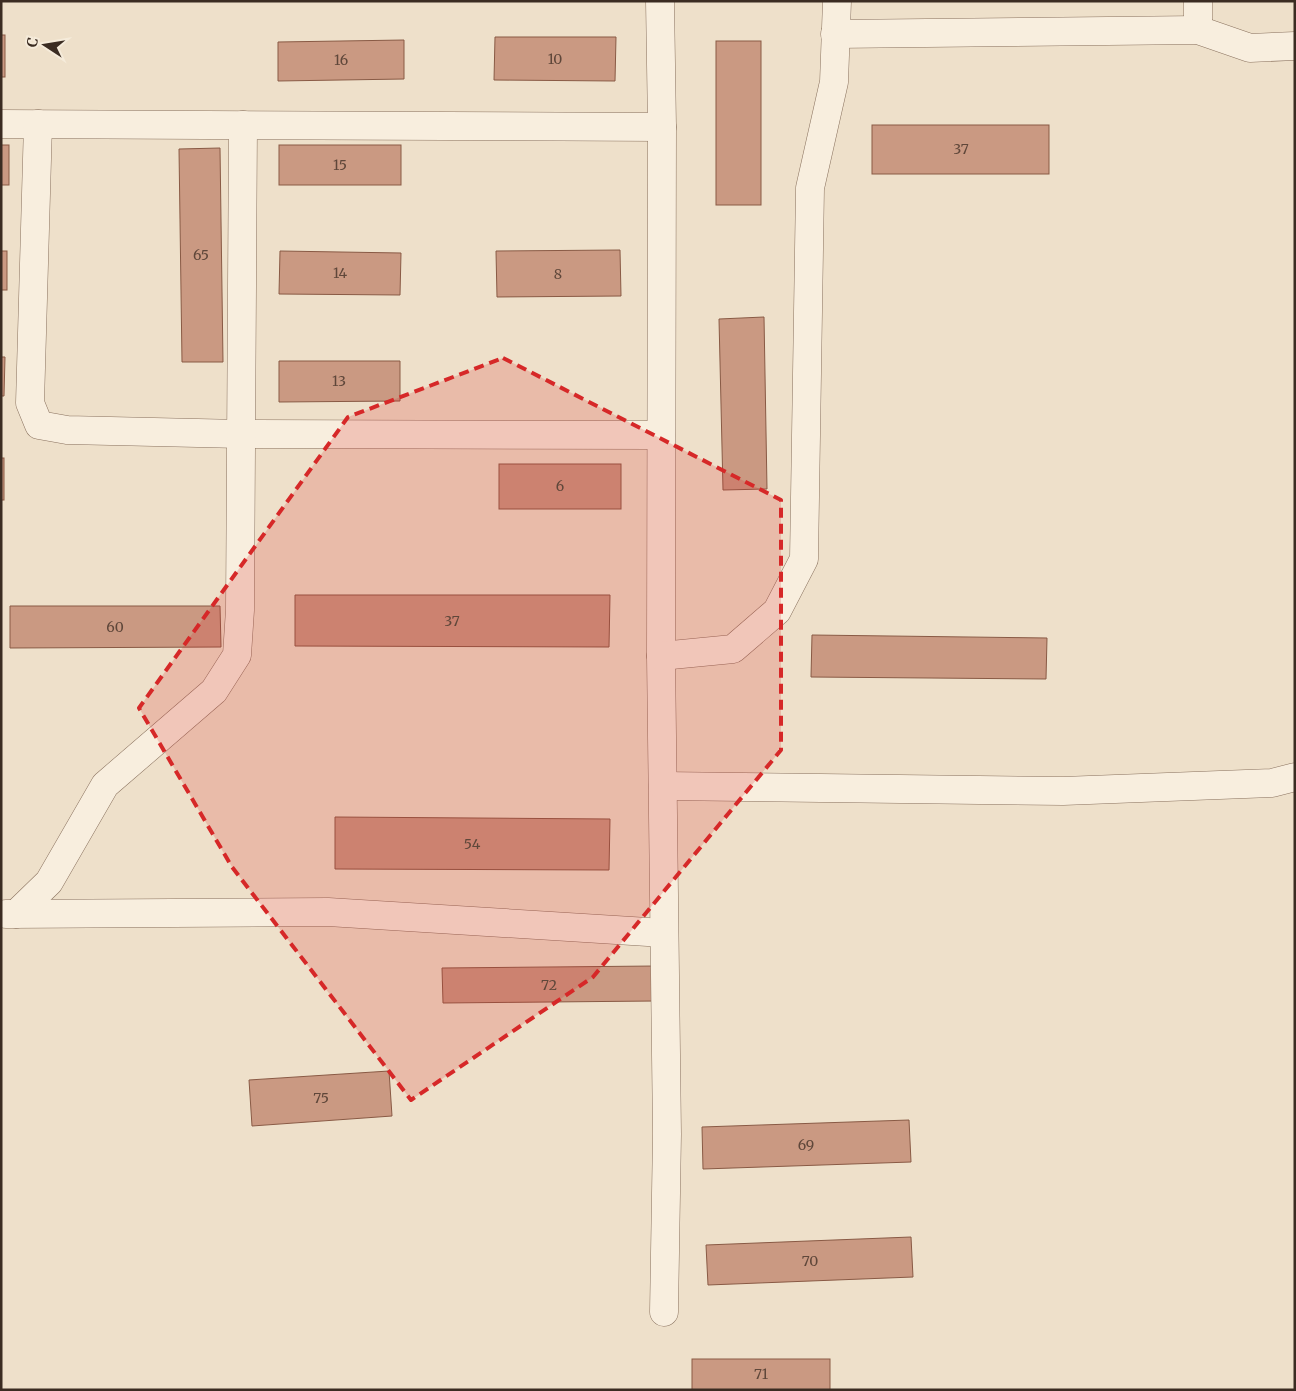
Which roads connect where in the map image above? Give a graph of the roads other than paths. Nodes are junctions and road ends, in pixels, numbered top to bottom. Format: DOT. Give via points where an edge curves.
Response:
graph roads {
  1 [pos="660,1"];
  2 [pos="837,1"];
  3 [pos="1198,1"];
  4 [pos="1198,30"];
  5 [pos="835,34"];
  6 [pos="1295,46"];
  7 [pos="1,124"];
  8 [pos="38,124"];
  9 [pos="244,125"];
  10 [pos="662,127"];
  11 [pos="241,434"];
  12 [pos="662,435"];
  13 [pos="661,656"];
  14 [pos="1295,778"];
  15 [pos="663,786"];
  16 [pos="8,914"];
  17 [pos="664,933"];
  18 [pos="664,1312"];
  1 -- 10 [label="lane"];
  2 -- 5 [label="lane"];
  3 -- 4 [label="lane"];
  4 -- 5 [label="lane"];
  4 -- 6 [label="lane" via="1250,48"];
  5 -- 13 [label="lane" via="834,82 810,188 804,559 777,611 733,649"];
  7 -- 8 [label="lane"];
  8 -- 9 [label="lane"];
  8 -- 11 [label="lane" via="30,403 39,425 67,430"];
  9 -- 10 [label="lane"];
  9 -- 11 [label="lane"];
  10 -- 12 [label="lane"];
  11 -- 12 [label="lane"];
  11 -- 16 [label="lane" via="237,655 214,691 105,785 49,882"];
  12 -- 13 [label="lane"];
  13 -- 15 [label="lane"];
  14 -- 15 [label="lane" via="1272,783 1063,791"];
  15 -- 17 [label="lane"];
  16 -- 17 [label="lane" via="328,912"];
  17 -- 18 [label="lane" via="667,1134"];
}
